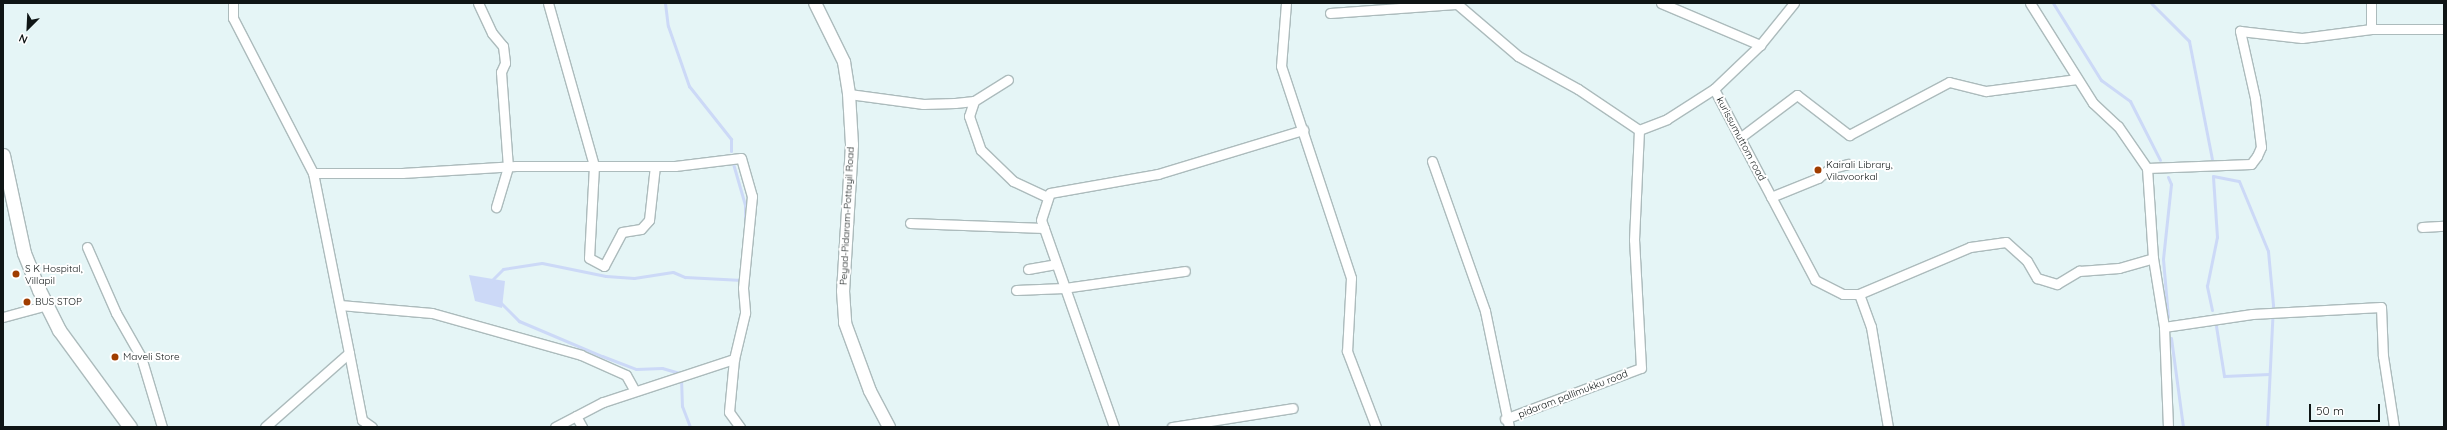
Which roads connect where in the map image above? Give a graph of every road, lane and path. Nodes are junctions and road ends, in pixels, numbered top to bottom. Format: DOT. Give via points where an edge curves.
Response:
graph roads {
  1 [pos="233,3"];
  2 [pos="478,3"];
  3 [pos="548,3"];
  4 [pos="815,3"];
  5 [pos="1286,3"];
  6 [pos="1456,3"];
  7 [pos="1661,3"];
  8 [pos="1794,3"];
  9 [pos="2030,3"];
  10 [pos="2371,3"];
  11 [pos="1330,13"];
  12 [pos="2372,29"];
  13 [pos="2444,29"];
  14 [pos="1760,45"];
  15 [pos="2077,79"];
  16 [pos="1008,80"];
  17 [pos="1714,88"];
  18 [pos="849,94"];
  19 [pos="974,101"];
  20 [pos="1303,130"];
  21 [pos="1639,130"];
  22 [pos="1741,137"];
  23 [pos="3,155"];
  24 [pos="1432,161"];
  25 [pos="1848,164"];
  26 [pos="508,166"];
  27 [pos="594,166"];
  28 [pos="655,166"];
  29 [pos="2147,168"];
  30 [pos="313,173"];
  31 [pos="1771,197"];
  32 [pos="1048,198"];
  33 [pos="496,207"];
  34 [pos="910,223"];
  35 [pos="2444,226"];
  36 [pos="2422,227"];
  37 [pos="1044,228"];
  38 [pos="87,247"];
  39 [pos="2153,258"];
  40 [pos="1056,264"];
  41 [pos="1028,269"];
  42 [pos="1185,271"];
  43 [pos="1064,288"];
  44 [pos="1016,290"];
  45 [pos="1859,294"];
  46 [pos="47,305"];
  47 [pos="340,305"];
  48 [pos="3,317"];
  49 [pos="2164,327"];
  50 [pos="349,353"];
  51 [pos="734,359"];
  52 [pos="635,391"];
  53 [pos="1292,408"];
  54 [pos="576,416"];
  55 [pos="1507,423"];
  56 [pos="885,425"];
  57 [pos="130,427"];
  58 [pos="162,427"];
  59 [pos="265,427"];
  60 [pos="372,427"];
  61 [pos="556,427"];
  62 [pos="582,427"];
  63 [pos="740,427"];
  64 [pos="1114,427"];
  65 [pos="1172,427"];
  66 [pos="1376,427"];
  67 [pos="1888,427"];
  68 [pos="2168,427"];
  69 [pos="2394,427"];
  1 -- 30 [label="street" via="233,18"];
  2 -- 26 [label="street" via="492,33 504,46 505,63 501,72"];
  3 -- 27 [label="street"];
  4 -- 18 [label="street, Peyad-Pidaram-Pottayil Road" via="844,62"];
  5 -- 20 [label="street" via="1281,66"];
  6 -- 11 [label="street"];
  6 -- 21 [label="street" via="1518,56 1578,89"];
  7 -- 14 [label="street"];
  8 -- 14 [label="street"];
  9 -- 15 [label="street"];
  10 -- 12 [label="street"];
  12 -- 13 [label="street"];
  12 -- 29 [label="street" via="2302,38 2240,30 2255,98 2260,147 2257,156 2251,164"];
  14 -- 17 [label="street"];
  15 -- 22 [label="street" via="1986,91 1949,82 1849,136 1798,94"];
  15 -- 29 [label="street" via="2094,103 2118,126"];
  16 -- 19 [label="street"];
  17 -- 21 [label="street, kurissumuttom road" via="1667,119"];
  17 -- 22 [label="street, kurissumuttom road"];
  18 -- 19 [label="street" via="923,104"];
  18 -- 56 [label="street, Peyad-Pidaram-Pottayil Road" via="851,164 842,307 854,348"];
  19 -- 32 [label="street" via="969,116 981,150 1012,181"];
  20 -- 32 [label="street" via="1158,174 1050,193"];
  20 -- 66 [label="street" via="1352,278 1347,351"];
  21 -- 55 [label="street, pidaram pallimukku road" via="1634,240 1641,368"];
  22 -- 31 [label="street, kurissumuttom road"];
  23 -- 46 [label="main road" via="24,253"];
  24 -- 55 [label="street" via="1485,311"];
  25 -- 31 [label="street" via="1828,168 1818,178"];
  26 -- 27 [label="street"];
  26 -- 30 [label="street" via="402,173"];
  26 -- 33 [label="street"];
  27 -- 28 [label="street"];
  27 -- 28 [label="street" via="589,258 604,266 622,232 642,229 649,220"];
  28 -- 51 [label="street" via="741,158 752,196 743,288 745,313"];
  29 -- 39 [label="street"];
  30 -- 47 [label="street"];
  31 -- 45 [label="street, kurissumuttom road" via="1815,280 1843,294"];
  32 -- 37 [label="street" via="1041,220"];
  34 -- 37 [label="street"];
  35 -- 36 [label="street"];
  37 -- 40 [label="street"];
  38 -- 58 [label="street" via="116,313 141,357"];
  39 -- 45 [label="street" via="2119,268 2079,271 2057,284 2037,278 2027,261 2006,242 1970,247"];
  39 -- 49 [label="street"];
  40 -- 41 [label="street"];
  40 -- 43 [label="street"];
  42 -- 43 [label="street"];
  43 -- 44 [label="street"];
  43 -- 64 [label="street"];
  45 -- 67 [label="street" via="1871,328"];
  46 -- 48 [label="street"];
  46 -- 57 [label="main road" via="59,330"];
  47 -- 50 [label="street"];
  47 -- 52 [label="street" via="432,313 581,355 626,375"];
  49 -- 68 [label="street"];
  49 -- 69 [label="street" via="2266,314 2381,307 2383,356"];
  50 -- 59 [label="street"];
  50 -- 60 [label="street" via="362,420"];
  51 -- 52 [label="street"];
  51 -- 63 [label="street" via="729,412"];
  52 -- 54 [label="street"];
  53 -- 65 [label="street"];
  54 -- 61 [label="street"];
  54 -- 62 [label="street"];
}
